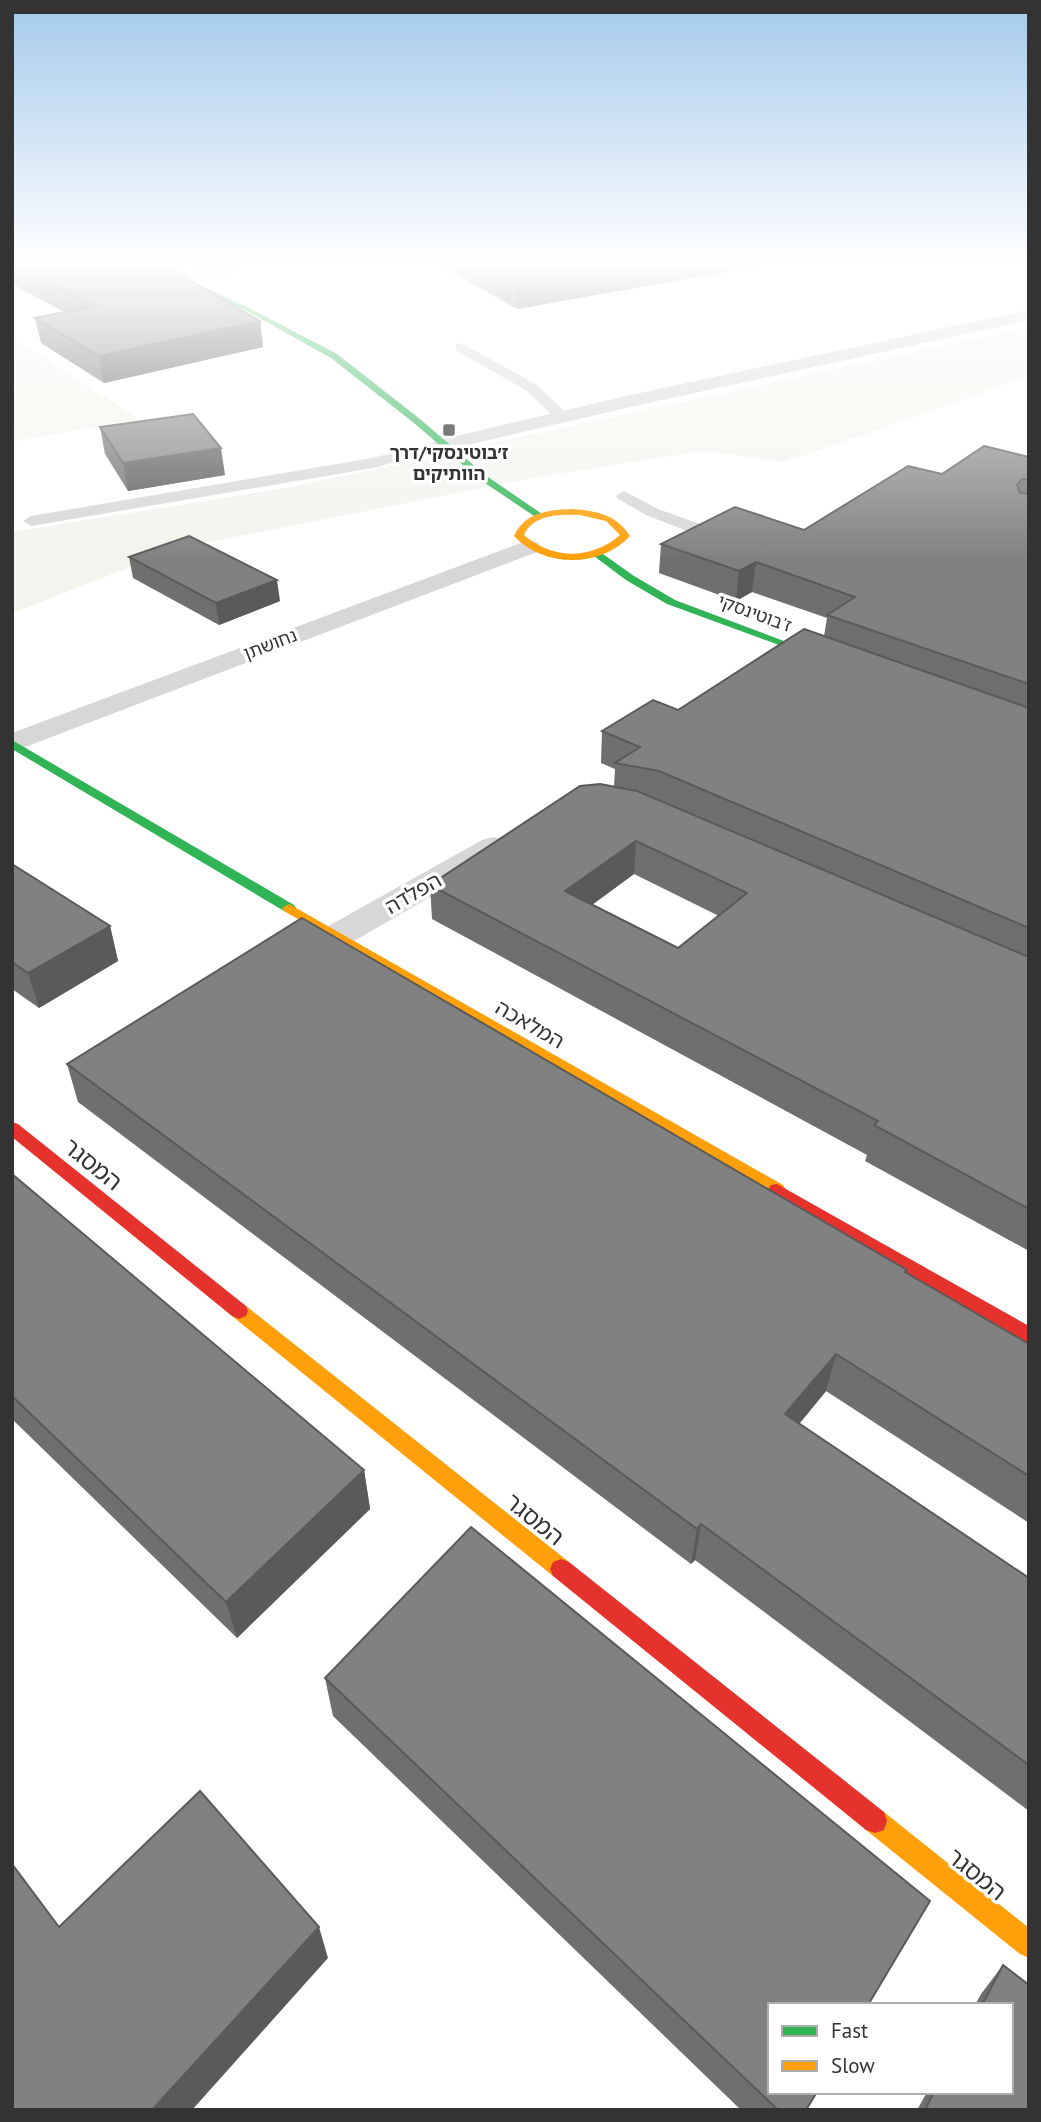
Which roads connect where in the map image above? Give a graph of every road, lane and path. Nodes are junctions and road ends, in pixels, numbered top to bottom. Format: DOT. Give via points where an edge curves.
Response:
graph roads {
  1 [pos="342,362"];
  2 [pos="487,362"];
  3 [pos="814,362"];
  4 [pos="562,417"];
  5 [pos="442,445"];
  6 [pos="624,496"];
  7 [pos="652,512"];
  8 [pos="540,516"];
  9 [pos="31,521"];
  10 [pos="615,522"];
  11 [pos="716,536"];
  12 [pos="529,547"];
  13 [pos="597,554"];
  14 [pos="845,666"];
  15 [pos="12,743"];
  16 [pos="514,835"];
  17 [pos="337,936"];
  18 [pos="12,1128"];
  19 [pos="1029,1336"];
  20 [pos="1029,1945"];
  1 -- 5 [label="street"];
  2 -- 4 [label="lane" via="532,388"];
  3 -- 4 [label="street"];
  4 -- 5 [label="street"];
  5 -- 8 [label="street"];
  5 -- 9 [label="lane" via="373,463"];
  6 -- 7 [label="lane"];
  7 -- 10 [label="lane"];
  7 -- 11 [label="lane"];
  8 -- 10 [label="street" via="572,512"];
  8 -- 12 [label="street" via="519,530"];
  10 -- 13 [label="street" via="625,536 621,543"];
  12 -- 13 [label="street" via="560,555"];
  12 -- 15 [label="street, נחושתן"];
  13 -- 14 [label="street, ז'בוטינסקי" via="671,602"];
  15 -- 17 [label="street, המלאכה"];
  16 -- 17 [label="street, הפלדה"];
  17 -- 19 [label="street, המלאכה"];
  18 -- 20 [label="street, המסגר"];
}
